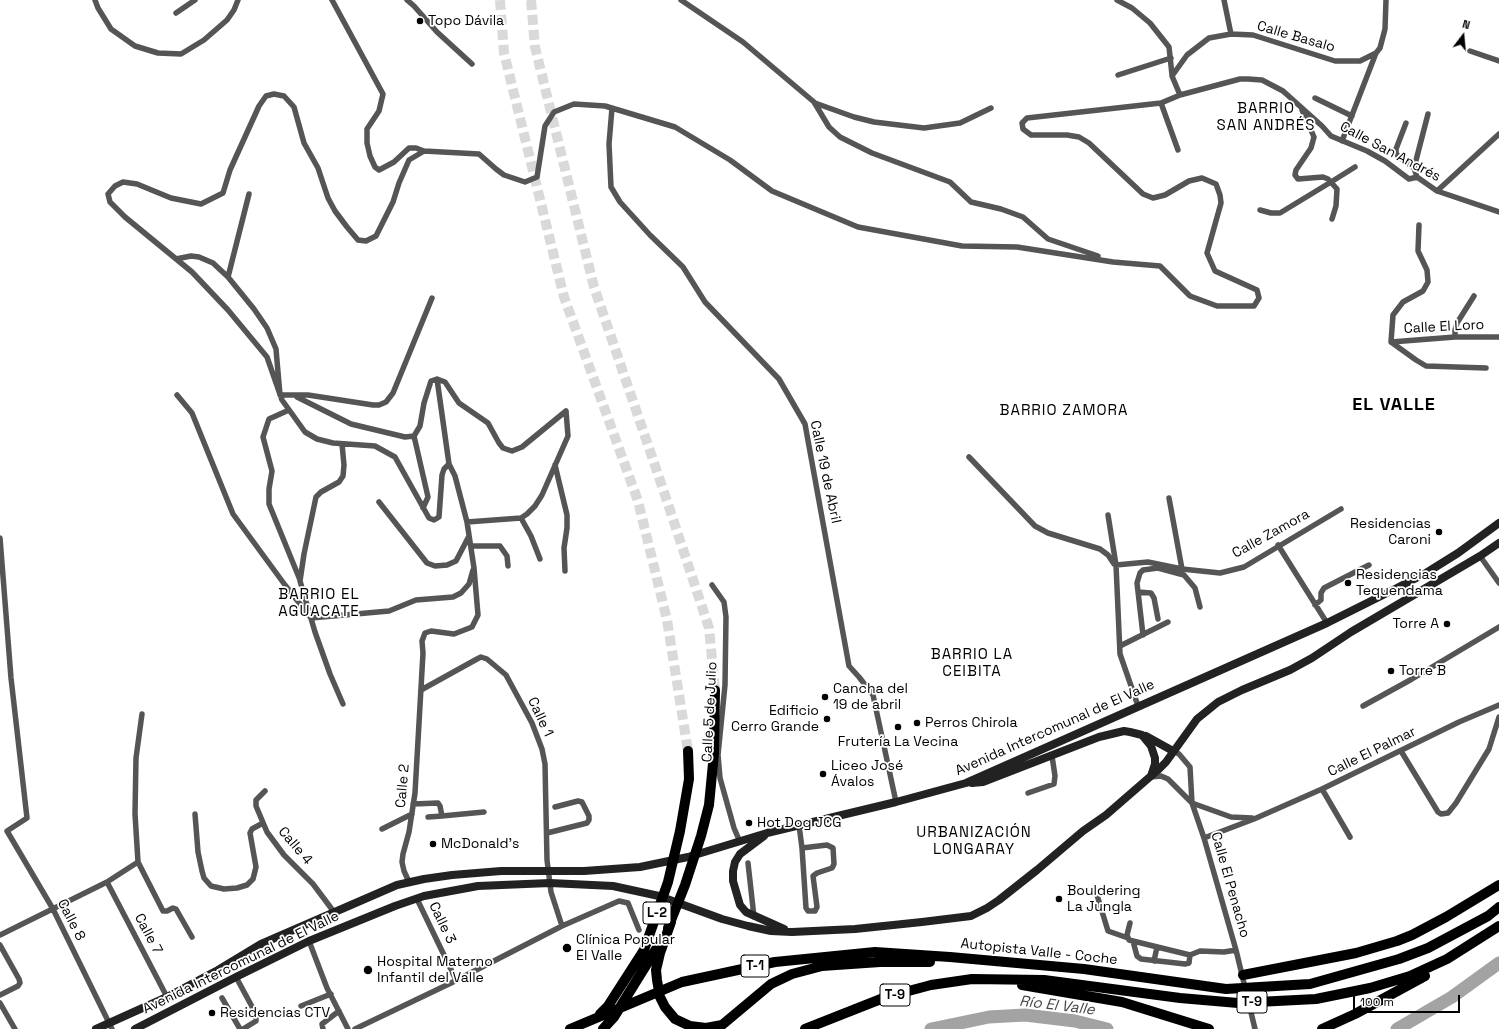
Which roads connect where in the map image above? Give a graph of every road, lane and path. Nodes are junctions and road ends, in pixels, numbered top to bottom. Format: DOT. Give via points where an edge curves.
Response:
graph roads {
  1 [pos="95,0"];
  2 [pos="195,0"];
  3 [pos="238,0"];
  4 [pos="332,0"];
  5 [pos="407,0"];
  6 [pos="681,0"];
  7 [pos="1117,0"];
  8 [pos="1224,0"];
  9 [pos="1386,0"];
  10 [pos="176,13"];
  11 [pos="1231,34"];
  12 [pos="1470,51"];
  13 [pos="1376,53"];
  14 [pos="1170,58"];
  15 [pos="1499,60"];
  16 [pos="472,64"];
  17 [pos="1118,75"];
  18 [pos="1172,76"];
  19 [pos="1180,95"];
  20 [pos="1315,98"];
  21 [pos="814,102"];
  22 [pos="1161,103"];
  23 [pos="612,108"];
  24 [pos="991,108"];
  25 [pos="1301,108"];
  26 [pos="1428,114"];
  27 [pos="1352,116"];
  28 [pos="1406,123"];
  29 [pos="1499,134"];
  30 [pos="1342,141"];
  31 [pos="1178,150"];
  32 [pos="424,151"];
  33 [pos="1355,166"];
  34 [pos="1414,168"];
  35 [pos="1417,177"];
  36 [pos="1331,182"];
  37 [pos="1437,191"];
  38 [pos="249,194"];
  39 [pos="1260,210"];
  40 [pos="1499,212"];
  41 [pos="1332,219"];
  42 [pos="1420,225"];
  43 [pos="176,259"];
  44 [pos="1113,262"];
  45 [pos="228,277"];
  46 [pos="1474,296"];
  47 [pos="432,298"];
  48 [pos="1455,337"];
  49 [pos="1499,337"];
  50 [pos="1391,342"];
  51 [pos="1486,368"];
  52 [pos="437,379"];
  53 [pos="177,395"];
  54 [pos="280,395"];
  55 [pos="295,396"];
  56 [pos="289,410"];
  57 [pos="414,436"];
  58 [pos="342,444"];
  59 [pos="969,457"];
  60 [pos="449,464"];
  61 [pos="555,464"];
  62 [pos="1169,498"];
  63 [pos="379,502"];
  64 [pos="423,508"];
  65 [pos="1341,509"];
  66 [pos="1108,515"];
  67 [pos="521,518"];
  68 [pos="467,522"];
  69 [pos="1499,522"];
  70 [pos="469,536"];
  71 [pos="0,538"];
  72 [pos="1499,543"];
  73 [pos="1278,545"];
  74 [pos="471,546"];
  75 [pos="1480,556"];
  76 [pos="540,559"];
  77 [pos="1116,565"];
  78 [pos="1369,565"];
  79 [pos="508,566"];
  80 [pos="474,568"];
  81 [pos="1182,569"];
  82 [pos="565,572"];
  83 [pos="300,581"];
  84 [pos="1499,583"];
  85 [pos="712,585"];
  86 [pos="1138,592"];
  87 [pos="1316,605"];
  88 [pos="1200,607"];
  89 [pos="311,618"];
  90 [pos="1158,618"];
  91 [pos="1168,622"];
  92 [pos="1326,623"];
  93 [pos="1499,627"];
  94 [pos="1143,635"];
  95 [pos="1120,646"];
  96 [pos="421,690"];
  97 [pos="715,690"];
  98 [pos="343,704"];
  99 [pos="1499,705"];
  100 [pos="1138,706"];
  101 [pos="1363,706"];
  102 [pos="142,714"];
  103 [pos="1499,717"];
  104 [pos="1142,735"];
  105 [pos="688,751"];
  106 [pos="1173,751"];
  107 [pos="1401,751"];
  108 [pos="1052,756"];
  109 [pos="1150,777"];
  110 [pos="966,783"];
  111 [pos="1322,789"];
  112 [pos="265,791"];
  113 [pos="1028,793"];
  114 [pos="896,802"];
  115 [pos="1192,803"];
  116 [pos="414,804"];
  117 [pos="555,807"];
  118 [pos="484,812"];
  119 [pos="195,814"];
  120 [pos="412,814"];
  121 [pos="442,816"];
  122 [pos="428,817"];
  123 [pos="1254,819"];
  124 [pos="263,823"];
  125 [pos="798,825"];
  126 [pos="382,829"];
  127 [pos="547,832"];
  128 [pos="767,833"];
  129 [pos="1350,837"];
  130 [pos="1204,838"];
  131 [pos="740,842"];
  132 [pos="802,848"];
  133 [pos="138,862"];
  134 [pos="748,863"];
  135 [pos="549,870"];
  136 [pos="107,882"];
  137 [pos="409,882"];
  138 [pos="550,883"];
  139 [pos="1499,885"];
  140 [pos="1097,895"];
  141 [pos="417,898"];
  142 [pos="1499,907"];
  143 [pos="53,909"];
  144 [pos="334,912"];
  145 [pos="754,917"];
  146 [pos="671,922"];
  147 [pos="1130,923"];
  148 [pos="562,926"];
  149 [pos="1499,926"];
  150 [pos="639,930"];
  151 [pos="792,932"];
  152 [pos="0,935"];
  153 [pos="192,937"];
  154 [pos="1130,939"];
  155 [pos="309,942"];
  156 [pos="0,945"];
  157 [pos="1157,947"];
  158 [pos="1236,950"];
  159 [pos="1190,954"];
  160 [pos="950,957"];
  161 [pos="1154,961"];
  162 [pos="236,977"];
  163 [pos="1243,977"];
  164 [pos="991,979"];
  165 [pos="456,980"];
  166 [pos="330,994"];
  167 [pos="0,995"];
  168 [pos="167,997"];
  169 [pos="222,998"];
  170 [pos="0,1003"];
  171 [pos="301,1006"];
  172 [pos="339,1011"];
  173 [pos="111,1026"];
  174 [pos="15,1029"];
  175 [pos="96,1029"];
  176 [pos="134,1029"];
  177 [pos="241,1029"];
  178 [pos="323,1029"];
  179 [pos="348,1029"];
  180 [pos="355,1029"];
  181 [pos="570,1029"];
  182 [pos="584,1029"];
  183 [pos="603,1029"];
  184 [pos="805,1029"];
  185 [pos="1209,1029"];
  186 [pos="1255,1029"];
  187 [pos="1322,1029"];
  1 -- 3 [label="street" via="112,29 135,46 158,53 181,54 204,40 227,20"];
  2 -- 10 [label="street"];
  4 -- 32 [label="street" via="383,94 379,111 367,129 367,143 375,167 379,170 394,162 409,148"];
  5 -- 16 [label="street"];
  6 -- 21 [label="street" via="743,42"];
  7 -- 14 [label="street" via="1132,8 1150,23 1169,46"];
  8 -- 11 [label="street"];
  9 -- 13 [label="street" via="1385,29"];
  11 -- 13 [label="street, Calle Basalo" via="1252,35 1335,61 1360,61"];
  11 -- 18 [label="street, Calle Basalo" via="1209,38 1187,55"];
  12 -- 15 [label="street"];
  13 -- 27 [label="street"];
  14 -- 17 [label="street"];
  14 -- 18 [label="street"];
  18 -- 19 [label="street"];
  19 -- 22 [label="street, Calle San Andrés"];
  19 -- 25 [label="street, Calle San Andrés" via="1240,79 1256,79 1283,91"];
  20 -- 27 [label="street"];
  21 -- 24 [label="street" via="874,122 924,128 960,123"];
  21 -- 44 [label="street" via="829,127 856,146 950,182 971,202 1023,217 1048,239"];
  22 -- 31 [label="street"];
  22 -- 44 [label="street, Calle San Andrés" via="1027,118 1022,124 1023,129 1031,135 1079,137 1143,194 1153,198 1202,178 1216,184 1221,203 1207,253 1215,271 1257,290 1259,298 1254,306 1217,306 1190,296 1160,266"];
  23 -- 32 [label="street" via="574,104 554,112 545,126 537,177 525,182 504,175 479,154"];
  23 -- 44 [label="street" via="675,127 730,160 772,191 858,227 962,246 1016,247"];
  23 -- 114 [label="street, Calle 19 de Abril" via="609,144 611,187 620,202 683,267 705,302 779,379 805,424 849,666 873,695"];
  25 -- 30 [label="street, Calle San Andrés" via="1331,136"];
  25 -- 36 [label="street" via="1314,137 1295,175 1298,179 1323,177"];
  26 -- 34 [label="street"];
  27 -- 30 [label="street"];
  28 -- 34 [label="street" via="1396,153"];
  29 -- 37 [label="street"];
  30 -- 35 [label="street, Calle San Andrés" via="1385,161 1409,179"];
  32 -- 43 [label="street" via="409,160 393,202 376,236 366,241 358,240 328,198 318,168 304,143 294,107 284,96 266,96 230,170 223,193 201,204 171,198 137,184 123,182 108,194 110,202 124,217"];
  33 -- 36 [label="street"];
  34 -- 35 [label="street"];
  35 -- 37 [label="street, Calle San Andrés"];
  36 -- 39 [label="street" via="1280,213"];
  36 -- 41 [label="street" via="1337,189"];
  37 -- 40 [label="street, Calle San Andrés"];
  38 -- 45 [label="street"];
  42 -- 50 [label="street" via="1418,251 1427,270 1428,282 1423,291 1403,302 1393,315"];
  43 -- 45 [label="street" via="199,257 213,263"];
  43 -- 54 [label="street" via="228,310 267,357"];
  45 -- 54 [label="street" via="267,328 276,349"];
  46 -- 48 [label="street" via="1457,323"];
  47 -- 55 [label="street" via="393,393 386,402 373,406 308,395"];
  48 -- 49 [label="street, Calle El Loro"];
  48 -- 50 [label="street, Calle El Loro"];
  50 -- 51 [label="street" via="1426,366"];
  52 -- 57 [label="street" via="431,381 420,426"];
  52 -- 60 [label="street"];
  52 -- 61 [label="street" via="445,382 459,403 488,423 503,448 512,451 522,447 566,411 568,436"];
  53 -- 89 [label="street" via="192,412 233,514"];
  54 -- 55 [label="street"];
  54 -- 56 [label="street"];
  55 -- 57 [label="street" via="351,424 405,437"];
  56 -- 58 [label="street" via="306,432 317,440"];
  56 -- 83 [label="street" via="269,419 263,437 272,471 269,504"];
  57 -- 64 [label="street" via="428,498"];
  58 -- 64 [label="street" via="374,446 395,457"];
  58 -- 83 [label="street" via="342,476 339,482 316,497"];
  59 -- 77 [label="street" via="1035,526 1048,533 1100,549"];
  60 -- 64 [label="street" via="442,475 439,517 434,520 429,518"];
  60 -- 68 [label="street" via="455,476"];
  61 -- 67 [label="street" via="542,495 535,506"];
  61 -- 82 [label="street" via="567,515"];
  62 -- 81 [label="street"];
  63 -- 70 [label="street" via="427,563 435,566 456,561"];
  65 -- 73 [label="street, Calle Zamora"];
  66 -- 77 [label="street"];
  67 -- 68 [label="street"];
  67 -- 76 [label="street"];
  68 -- 70 [label="street"];
  69 -- 92 [label="main road, Avenida Intercomunal de El Valle" via="1426,573"];
  70 -- 74 [label="street"];
  71 -- 143 [label="street, Calle 8" via="11,678 27,818 7,831"];
  72 -- 75 [label="main road, Avenida Intercomunal de El Valle"];
  73 -- 81 [label="street, Calle Zamora" via="1244,566 1220,573"];
  73 -- 87 [label="street"];
  74 -- 79 [label="street" via="500,546 507,556"];
  74 -- 80 [label="street"];
  75 -- 84 [label="street"];
  75 -- 106 [label="main road, Avenida Intercomunal de El Valle" via="1312,658 1218,702 1198,719"];
  77 -- 81 [label="street, Calle Zamora" via="1148,562"];
  77 -- 95 [label="street"];
  78 -- 87 [label="street" via="1324,588 1321,600"];
  80 -- 89 [label="street" via="469,584 462,593 453,597 416,600 389,611"];
  80 -- 96 [label="street, Calle 2" via="478,615 472,627 454,634 431,631 425,633 422,641"];
  83 -- 89 [label="street"];
  85 -- 131 [label="street, Calle 5 de Julio" via="724,602 726,617 725,685 718,755 720,778"];
  86 -- 88 [label="street" via="1138,577 1143,570 1158,568 1175,572 1184,575 1195,588"];
  86 -- 90 [label="street" via="1151,593"];
  86 -- 94 [label="street"];
  87 -- 92 [label="street"];
  89 -- 98 [label="street"];
  91 -- 94 [label="street"];
  92 -- 100 [label="main road, Avenida Intercomunal de El Valle"];
  93 -- 101 [label="street"];
  94 -- 95 [label="street"];
  95 -- 100 [label="street" via="1120,654"];
  96 -- 116 [label="street, Calle 2"];
  96 -- 127 [label="street, Calle 1" via="481,658 487,659 506,675 532,723 542,749 545,764"];
  97 -- 146 [label="highway, L-2" via="714,752 709,805"];
  99 -- 107 [label="street, Calle El Palmar"];
  100 -- 110 [label="main road, Avenida Intercomunal de El Valle"];
  102 -- 133 [label="street" via="136,765 135,814"];
  103 -- 107 [label="street" via="1489,749 1448,813 1438,812"];
  104 -- 106 [label="main road"];
  104 -- 108 [label="main road" via="1130,732 1110,734"];
  104 -- 109 [label="main road" via="1152,746 1154,754 1155,764"];
  105 -- 182 [label="highway, L-2" via="689,779 674,859 644,950 608,1006"];
  106 -- 109 [label="main road, Avenida Intercomunal de El Valle" via="1166,762"];
  106 -- 115 [label="street" via="1190,767"];
  107 -- 111 [label="street, Calle El Palmar"];
  108 -- 110 [label="main road" via="983,782"];
  108 -- 113 [label="street" via="1054,784"];
  109 -- 115 [label="street" via="1161,776 1168,779"];
  109 -- 151 [label="main road, Avenida Intercomunal de El Valle" via="1000,900 971,916 831,931"];
  110 -- 114 [label="main road, Avenida Intercomunal de El Valle"];
  111 -- 123 [label="street, Calle El Palmar"];
  111 -- 129 [label="street"];
  112 -- 124 [label="street, Calle 4" via="256,800"];
  114 -- 125 [label="main road, Avenida Intercomunal de El Valle"];
  115 -- 123 [label="street, Calle El Palmar" via="1231,817"];
  115 -- 130 [label="street, Calle El Penacho"];
  116 -- 120 [label="street, Calle 2"];
  116 -- 121 [label="street" via="438,803"];
  117 -- 127 [label="street" via="582,802 589,820 587,823"];
  118 -- 121 [label="street"];
  119 -- 124 [label="street" via="198,852 204,878 211,886 224,889 247,885 253,879 256,867 250,833"];
  120 -- 126 [label="street"];
  120 -- 137 [label="street, Calle 2" via="402,862"];
  121 -- 122 [label="street"];
  123 -- 130 [label="street, Calle El Palmar"];
  124 -- 144 [label="street, Calle 4" via="284,855 313,884"];
  125 -- 128 [label="main road, Avenida Intercomunal de El Valle"];
  125 -- 132 [label="street"];
  127 -- 135 [label="street, Calle 1"];
  128 -- 131 [label="main road, Avenida Intercomunal de El Valle"];
  128 -- 145 [label="main road" via="740,854 733,871 733,881 740,905"];
  130 -- 158 [label="street, Calle El Penacho"];
  131 -- 135 [label="main road, Avenida Intercomunal de El Valle" via="688,858 640,867 584,871"];
  132 -- 132 [label="street" via="827,845 833,848 832,868 817,872 813,876 817,907 815,911 808,911 806,908"];
  133 -- 136 [label="street"];
  133 -- 153 [label="street" via="163,911 176,909"];
  134 -- 145 [label="street"];
  135 -- 137 [label="main road, Avenida Intercomunal de El Valle" via="482,872"];
  135 -- 138 [label="street, Calle 1"];
  136 -- 143 [label="street"];
  136 -- 168 [label="street, Calle 7"];
  137 -- 144 [label="main road, Avenida Intercomunal de El Valle"];
  138 -- 141 [label="main road, Avenida Intercomunal de El Valle" via="478,886"];
  138 -- 148 [label="street"];
  138 -- 151 [label="main road, Avenida Intercomunal de El Valle" via="613,886 658,896 748,926"];
  139 -- 163 [label="highway" via="1446,917 1397,941 1356,953"];
  140 -- 154 [label="street" via="1108,931"];
  141 -- 155 [label="main road, Avenida Intercomunal de El Valle"];
  141 -- 165 [label="street, Calle 3"];
  142 -- 160 [label="highway, Autopista Valle - Coche / T-9" via="1488,916 1428,948 1399,959 1310,984 1226,989 1084,969"];
  143 -- 152 [label="street"];
  143 -- 173 [label="street, Calle 8"];
  144 -- 168 [label="main road, Avenida Intercomunal de El Valle" via="261,944"];
  145 -- 151 [label="main road"];
  146 -- 160 [label="highway" via="656,970 660,997 664,1008 675,1019 690,1026 706,1028 722,1025 771,984 792,974 822,966 938,962"];
  146 -- 183 [label="highway, L-2" via="618,1011"];
  147 -- 154 [label="street" via="1127,935"];
  148 -- 150 [label="street" via="619,901 628,904"];
  148 -- 165 [label="street"];
  149 -- 164 [label="highway, Autopista Valle - Coche / T-9" via="1447,959 1410,976 1370,988 1316,999 1238,1003 1044,980"];
  149 -- 187 [label="highway, T-9" via="1479,944 1436,970"];
  154 -- 157 [label="street"];
  154 -- 161 [label="street" via="1138,958"];
  155 -- 162 [label="main road, Avenida Intercomunal de El Valle"];
  155 -- 166 [label="street"];
  156 -- 167 [label="street" via="20,983"];
  157 -- 159 [label="street"];
  157 -- 161 [label="street"];
  158 -- 159 [label="street" via="1200,951"];
  158 -- 163 [label="street, Calle El Penacho"];
  159 -- 161 [label="street" via="1189,963 1185,964"];
  160 -- 181 [label="highway, Autopista Valle - Coche / T-1" via="875,952 775,962 682,982"];
  162 -- 176 [label="main road, Avenida Intercomunal de El Valle"];
  162 -- 177 [label="street" via="256,1014 256,1021"];
  163 -- 186 [label="street, Calle El Penacho"];
  164 -- 184 [label="highway, Autopista Valle - Coche / T-9" via="931,985 886,997"];
  164 -- 185 [label="highway" via="1122,1002"];
  165 -- 180 [label="street"];
  166 -- 171 [label="street"];
  166 -- 172 [label="street"];
  168 -- 173 [label="main road, Avenida Intercomunal de El Valle"];
  169 -- 177 [label="street"];
  170 -- 174 [label="street"];
  172 -- 178 [label="street" via="322,1024"];
  172 -- 179 [label="street"];
  173 -- 175 [label="main road, Avenida Intercomunal de El Valle"];
}
